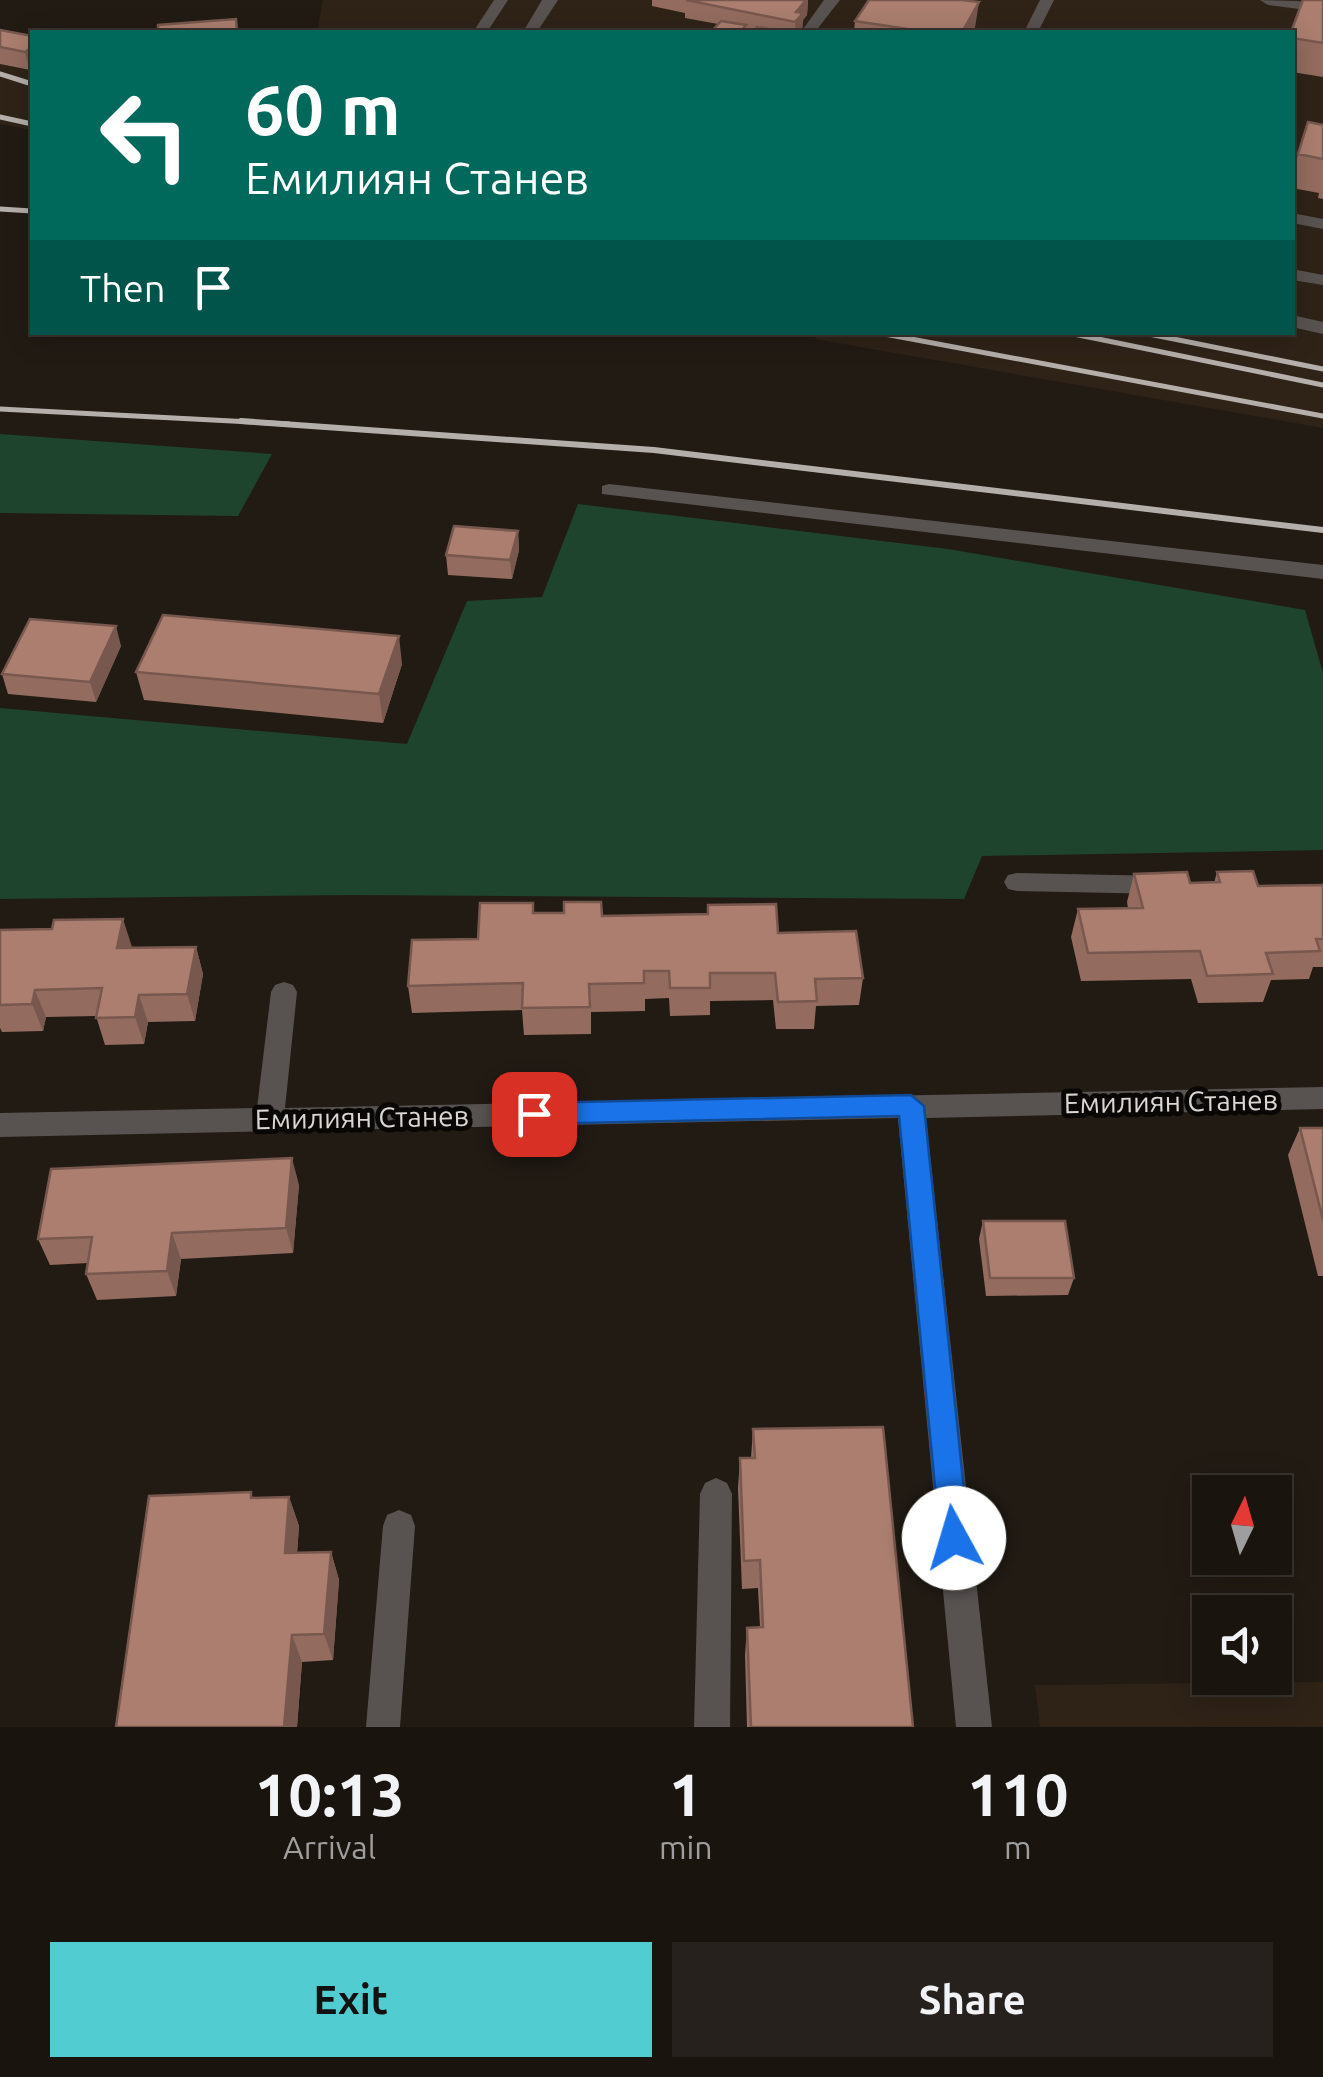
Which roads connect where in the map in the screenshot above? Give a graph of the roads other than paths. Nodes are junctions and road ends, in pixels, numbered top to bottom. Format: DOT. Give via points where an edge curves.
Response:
graph roads {
  1 [pos="501,0"];
  2 [pos="550,0"];
  3 [pos="832,0"];
  4 [pos="1047,0"];
  5 [pos="1268,0"];
  6 [pos="1323,7"];
  7 [pos="481,30"];
  8 [pos="531,30"];
  9 [pos="810,30"];
  10 [pos="1032,30"];
  11 [pos="1295,219"];
  12 [pos="1323,224"];
  13 [pos="1295,275"];
  14 [pos="1323,280"];
  15 [pos="1321,321"];
  16 [pos="1295,322"];
  17 [pos="609,490"];
  18 [pos="1323,572"];
  19 [pos="1017,882"];
  20 [pos="1189,886"];
  21 [pos="284,992"];
  22 [pos="1323,1098"];
  23 [pos="911,1106"];
  24 [pos="270,1119"];
  25 [pos="0,1125"];
  26 [pos="716,1494"];
  27 [pos="399,1526"];
  28 [pos="384,1727"];
  29 [pos="712,1727"];
  30 [pos="974,1727"];
  1 -- 7 [label="street"];
  2 -- 8 [label="street"];
  3 -- 9 [label="street"];
  4 -- 10 [label="street"];
  5 -- 6 [label="street"];
  11 -- 12 [label="street"];
  13 -- 14 [label="street"];
  15 -- 16 [label="street"];
  17 -- 18 [label="street"];
  19 -- 20 [label="street"];
  21 -- 24 [label="street"];
  22 -- 23 [label="street, Емилиян Станев"];
  23 -- 24 [label="street, Емилиян Станев"];
  23 -- 30 [label="street"];
  24 -- 25 [label="street, Емилиян Станев"];
  26 -- 29 [label="street"];
  27 -- 28 [label="street"];
}
